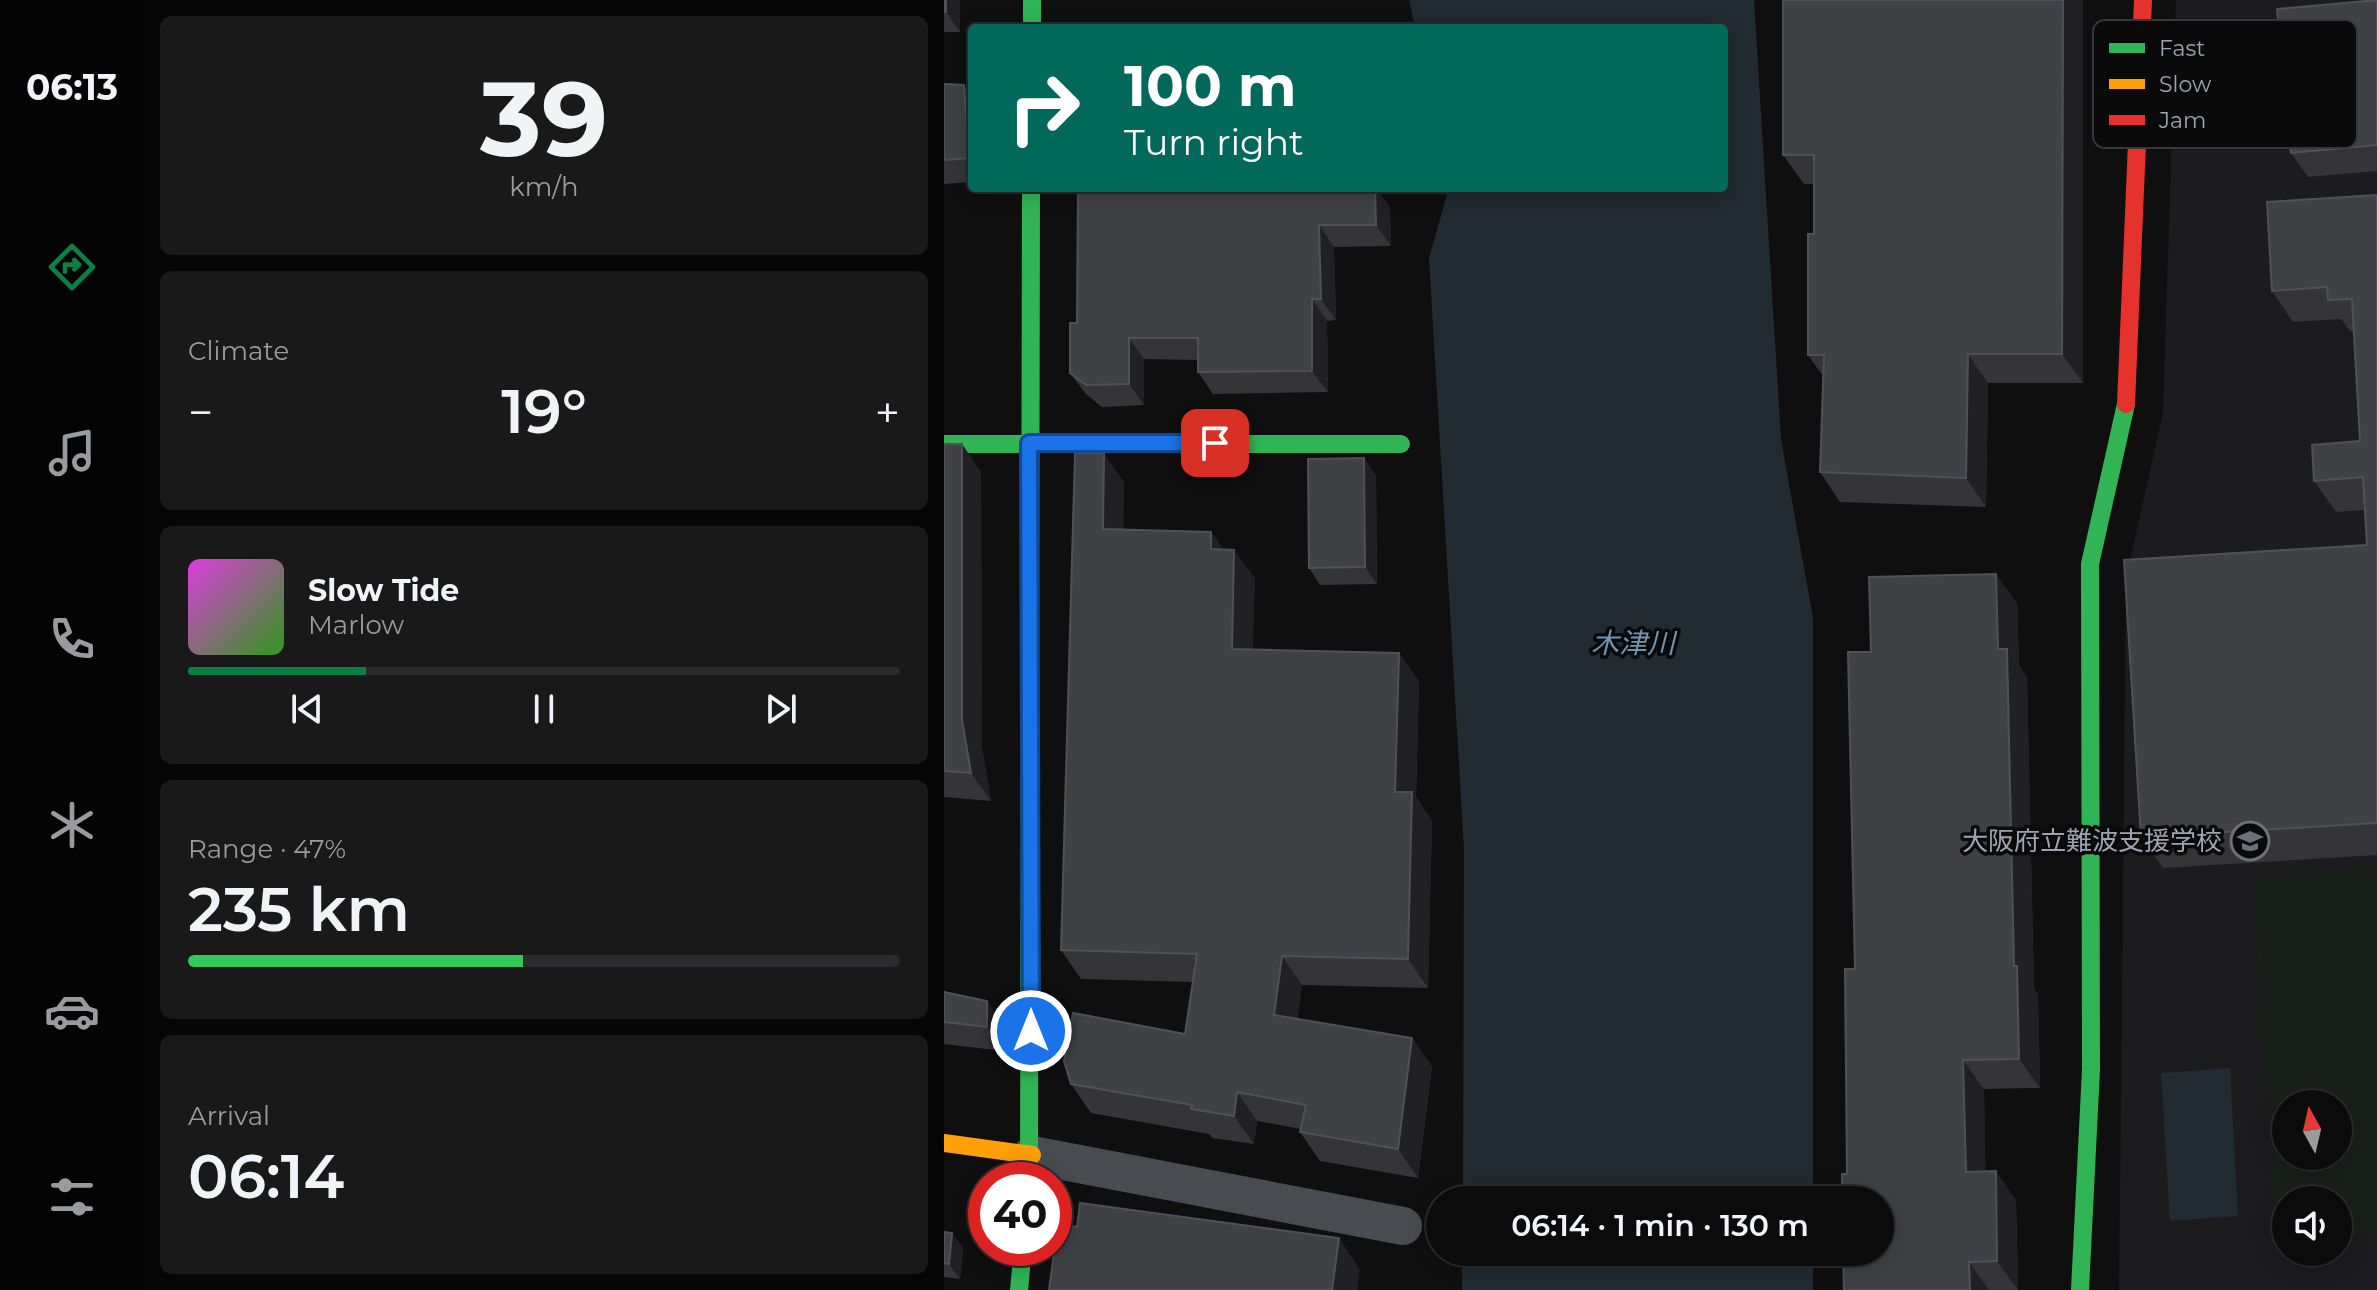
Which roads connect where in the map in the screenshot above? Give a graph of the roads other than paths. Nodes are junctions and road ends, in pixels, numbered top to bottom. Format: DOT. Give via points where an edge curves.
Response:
graph roads {
  1 [pos="1032,0"];
  2 [pos="2143,0"];
  3 [pos="2142,20"];
  4 [pos="1032,24"];
  5 [pos="2137,148"];
  6 [pos="1031,192"];
  7 [pos="1029,443"];
  8 [pos="944,444"];
  9 [pos="1401,444"];
  10 [pos="944,1143"];
  11 [pos="1012,1162"];
  12 [pos="1030,1162"];
  13 [pos="1072,1174"];
  14 [pos="1403,1226"];
  15 [pos="1021,1266"];
  16 [pos="1019,1290"];
  17 [pos="2080,1290"];
  1 -- 4 [label="street"];
  2 -- 3 [label="street"];
  5 -- 17 [label="street" via="2125,418 2090,564 2091,1069"];
  6 -- 7 [label="street"];
  7 -- 8 [label="street"];
  7 -- 9 [label="street"];
  7 -- 12 [label="street"];
  10 -- 11 [label="street"];
  13 -- 14 [label="street"];
  15 -- 16 [label="street"];
}
